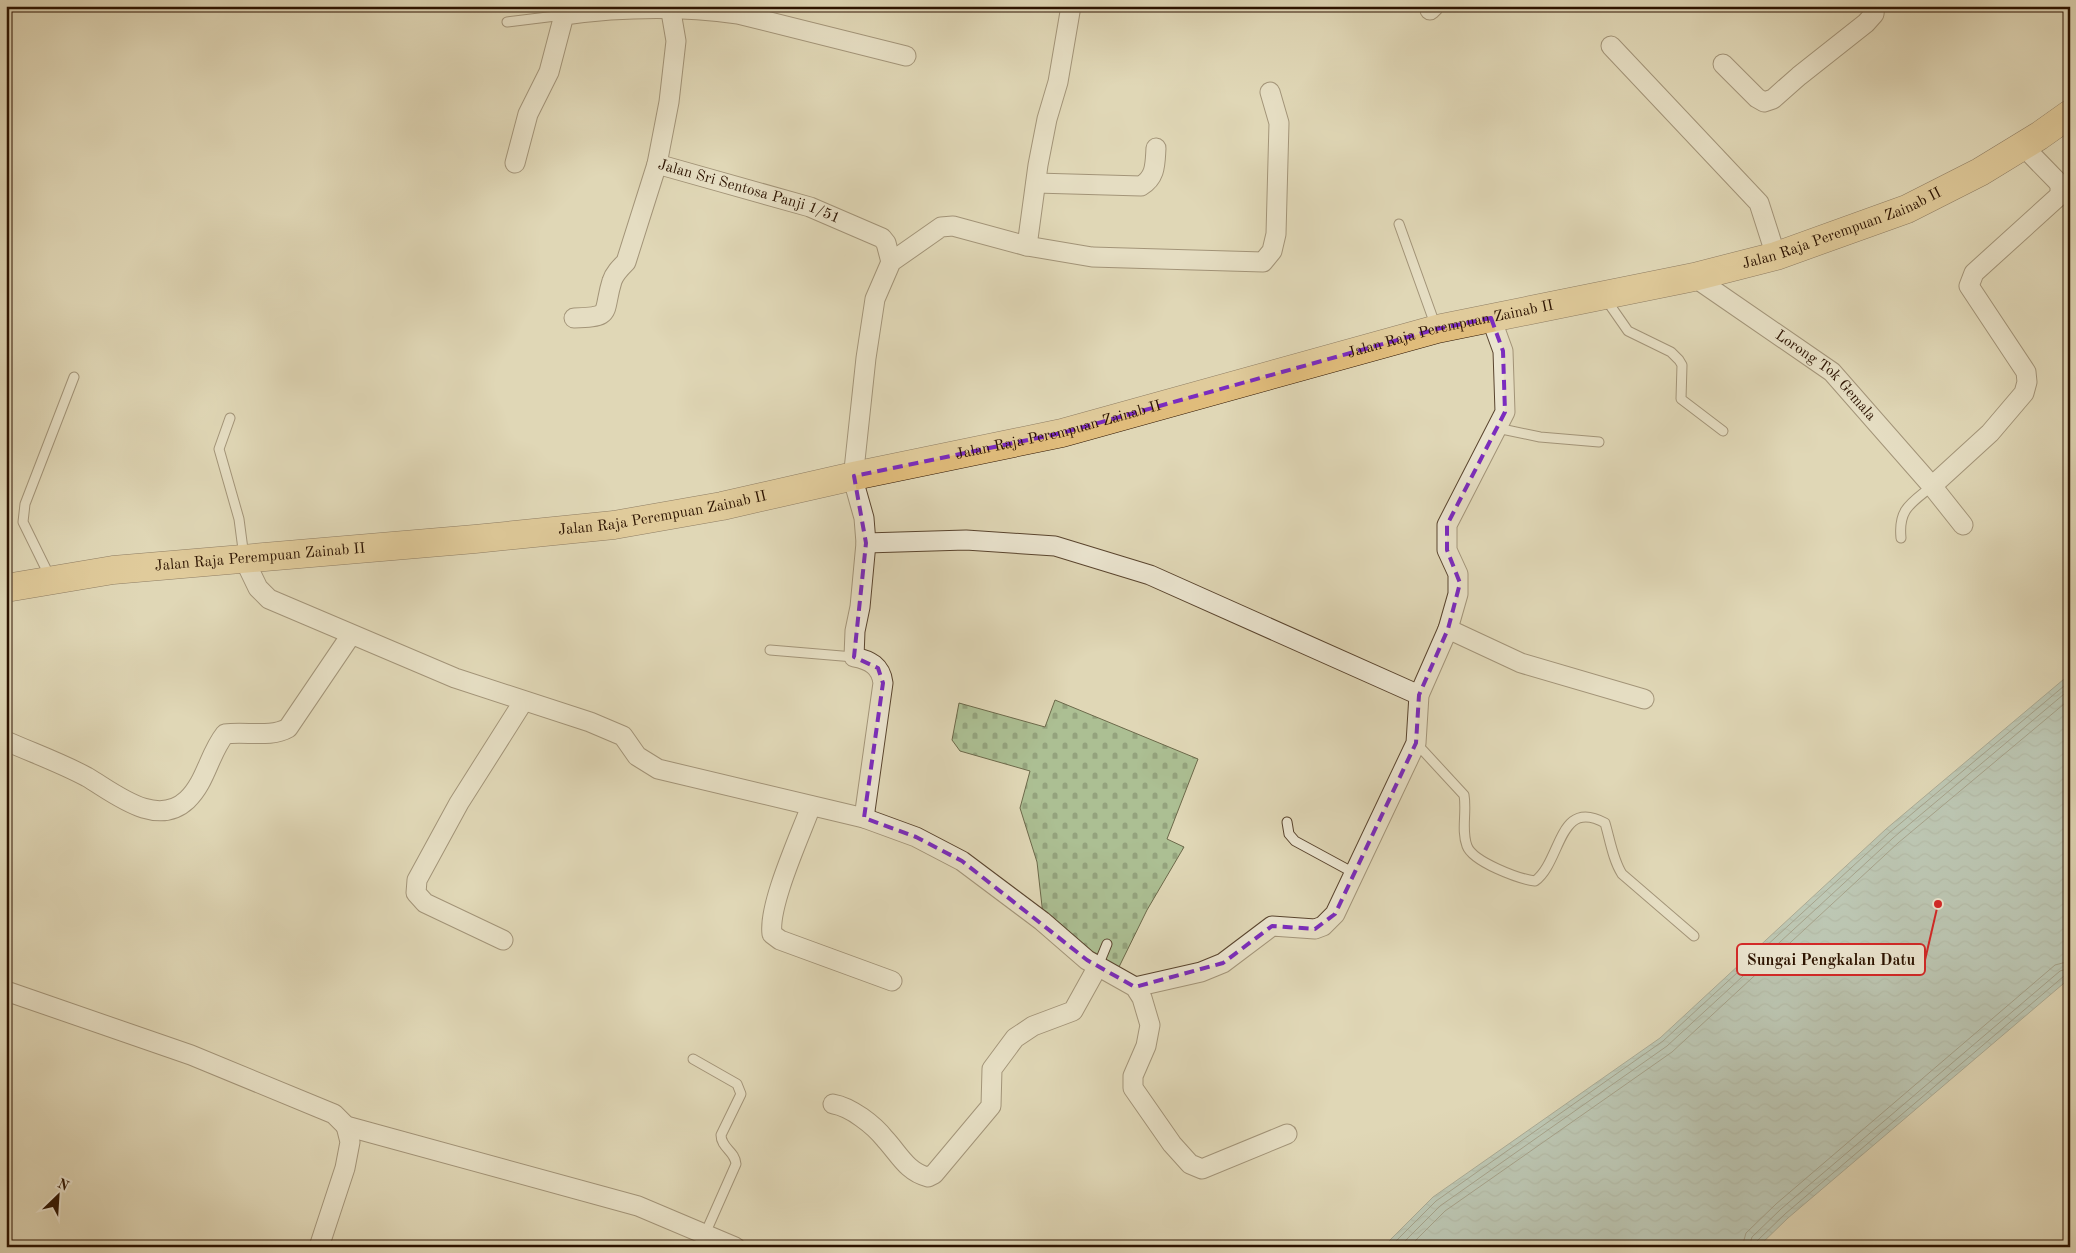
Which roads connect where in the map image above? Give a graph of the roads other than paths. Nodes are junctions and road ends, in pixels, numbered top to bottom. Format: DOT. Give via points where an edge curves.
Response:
graph roads {
  1 [pos="1071,6"];
  2 [pos="1875,6"];
  3 [pos="670,7"];
  4 [pos="564,15"];
  5 [pos="507,22"];
  6 [pos="1611,46"];
  7 [pos="906,56"];
  8 [pos="1723,64"];
  9 [pos="1270,92"];
  10 [pos="2070,114"];
  11 [pos="2023,146"];
  12 [pos="1156,148"];
  13 [pos="515,163"];
  14 [pos="656,164"];
  15 [pos="1036,183"];
  16 [pos="1399,224"];
  17 [pos="1028,246"];
  18 [pos="1776,256"];
  19 [pos="891,262"];
  20 [pos="1694,277"];
  21 [pos="1604,296"];
  22 [pos="574,318"];
  23 [pos="1491,318"];
  24 [pos="1437,329"];
  25 [pos="74,377"];
  26 [pos="230,418"];
  27 [pos="1497,428"];
  28 [pos="1723,431"];
  29 [pos="1599,442"];
  30 [pos="854,476"];
  31 [pos="1935,490"];
  32 [pos="1963,526"];
  33 [pos="1901,538"];
  34 [pos="866,544"];
  35 [pos="244,559"];
  36 [pos="51,580"];
  37 [pos="6,588"];
  38 [pos="1448,629"];
  39 [pos="351,636"];
  40 [pos="770,650"];
  41 [pos="854,657"];
  42 [pos="1419,695"];
  43 [pos="1644,699"];
  44 [pos="523,702"];
  45 [pos="6,741"];
  46 [pos="1416,743"];
  47 [pos="810,806"];
  48 [pos="864,818"];
  49 [pos="1287,822"];
  50 [pos="1354,873"];
  51 [pos="1694,936"];
  52 [pos="503,940"];
  53 [pos="1107,944"];
  54 [pos="1098,966"];
  55 [pos="892,981"];
  56 [pos="1135,987"];
  57 [pos="6,991"];
  58 [pos="693,1060"];
  59 [pos="833,1104"];
  60 [pos="346,1126"];
  61 [pos="1287,1134"];
  62 [pos="705,1234"];
  63 [pos="319,1247"];
  64 [pos="734,1247"];
  1 -- 15 [label="street"];
  2 -- 8 [label="street" via="1874,14 1866,23 1773,100 1764,102 1757,98"];
  3 -- 4 [label="street"];
  3 -- 7 [label="street" via="738,14"];
  3 -- 14 [label="street, Jalan Sri Sentosa Panji 1/51" via="676,41 669,102"];
  4 -- 5 [label="lane"];
  4 -- 13 [label="street" via="549,72 528,114"];
  6 -- 18 [label="street" via="1759,203"];
  9 -- 17 [label="street" via="1279,123 1276,234 1272,251 1263,262 1092,257"];
  10 -- 11 [label="main road, Jalan Raja Perempuan Zainab II"];
  11 -- 18 [label="main road, Jalan Raja Perempuan Zainab II" via="1907,209"];
  11 -- 31 [label="street" via="2057,181 2060,195 1974,272 1970,286 2026,372 2027,382 2024,393 1990,433"];
  12 -- 15 [label="street" via="1154,173 1141,186"];
  14 -- 19 [label="street, Jalan Sri Sentosa Panji 1/51" via="810,207 882,238"];
  14 -- 22 [label="street" via="626,262 611,282 608,306 596,317"];
  15 -- 17 [label="street"];
  16 -- 24 [label="lane"];
  17 -- 19 [label="street" via="953,226 941,227"];
  18 -- 20 [label="main road, Jalan Raja Perempuan Zainab II"];
  19 -- 30 [label="street" via="876,299 866,358"];
  20 -- 21 [label="main road, Jalan Raja Perempuan Zainab II"];
  20 -- 31 [label="street, Lorong Tok Gemala" via="1832,372"];
  21 -- 23 [label="main road, Jalan Raja Perempuan Zainab II"];
  21 -- 28 [label="lane" via="1628,331 1671,352 1679,360 1682,366 1681,399"];
  23 -- 24 [label="main road, Jalan Raja Perempuan Zainab II"];
  23 -- 27 [label="street" via="1503,351 1505,412"];
  24 -- 30 [label="main road, Jalan Raja Perempuan Zainab II" via="1062,433"];
  25 -- 36 [label="lane" via="25,504 23,522"];
  26 -- 35 [label="lane" via="219,449 239,519"];
  27 -- 29 [label="lane" via="1540,437"];
  27 -- 38 [label="street" via="1447,525 1447,550 1460,583"];
  30 -- 34 [label="street" via="864,518"];
  30 -- 35 [label="main road, Jalan Raja Perempuan Zainab II" via="722,506 614,525"];
  31 -- 32 [label="street, Lorong Tok Gemala"];
  31 -- 33 [label="lane" via="1907,508 1899,522"];
  34 -- 41 [label="street"];
  34 -- 42 [label="street" via="966,540 1055,546 1150,575"];
  35 -- 36 [label="main road, Jalan Raja Perempuan Zainab II" via="113,570"];
  35 -- 39 [label="street" via="258,588 270,599"];
  36 -- 37 [label="main road, Jalan Raja Perempuan Zainab II"];
  38 -- 42 [label="street"];
  38 -- 43 [label="street" via="1521,663"];
  39 -- 44 [label="street"];
  39 -- 45 [label="street" via="288,728 281,732 225,734 197,789 186,801 171,807 148,809 122,800 86,777"];
  40 -- 41 [label="lane"];
  41 -- 48 [label="street" via="865,659 878,668 883,683"];
  42 -- 46 [label="street"];
  44 -- 47 [label="street" via="590,722 623,736 637,756 658,769"];
  44 -- 52 [label="street" via="459,803 417,880 416,893 425,903"];
  46 -- 50 [label="street"];
  46 -- 51 [label="lane" via="1464,795 1467,848 1476,857 1520,880 1535,881 1544,874 1572,820 1580,816 1594,817 1604,824 1622,874"];
  47 -- 48 [label="street"];
  47 -- 55 [label="street" via="775,906 772,934 780,940"];
  48 -- 54 [label="street" via="916,837 962,861"];
  49 -- 50 [label="lane" via="1289,834 1295,841"];
  50 -- 56 [label="street" via="1335,914 1323,926 1307,929 1272,926 1223,963 1201,972"];
  53 -- 54 [label="lane"];
  54 -- 56 [label="street"];
  54 -- 59 [label="street" via="1074,1011 1033,1026 1015,1038 992,1069 991,1106 934,1174 928,1177 912,1170 885,1138 843,1106"];
  56 -- 61 [label="street" via="1150,1025 1146,1046 1133,1076 1133,1088 1164,1134 1190,1164 1202,1169"];
  57 -- 60 [label="street" via="192,1055 334,1114"];
  58 -- 62 [label="lane" via="737,1084 741,1094 721,1135 723,1144 734,1154 736,1164"];
  60 -- 62 [label="street" via="638,1206"];
  60 -- 63 [label="street" via="350,1142 345,1168"];
  62 -- 64 [label="street"];
}
